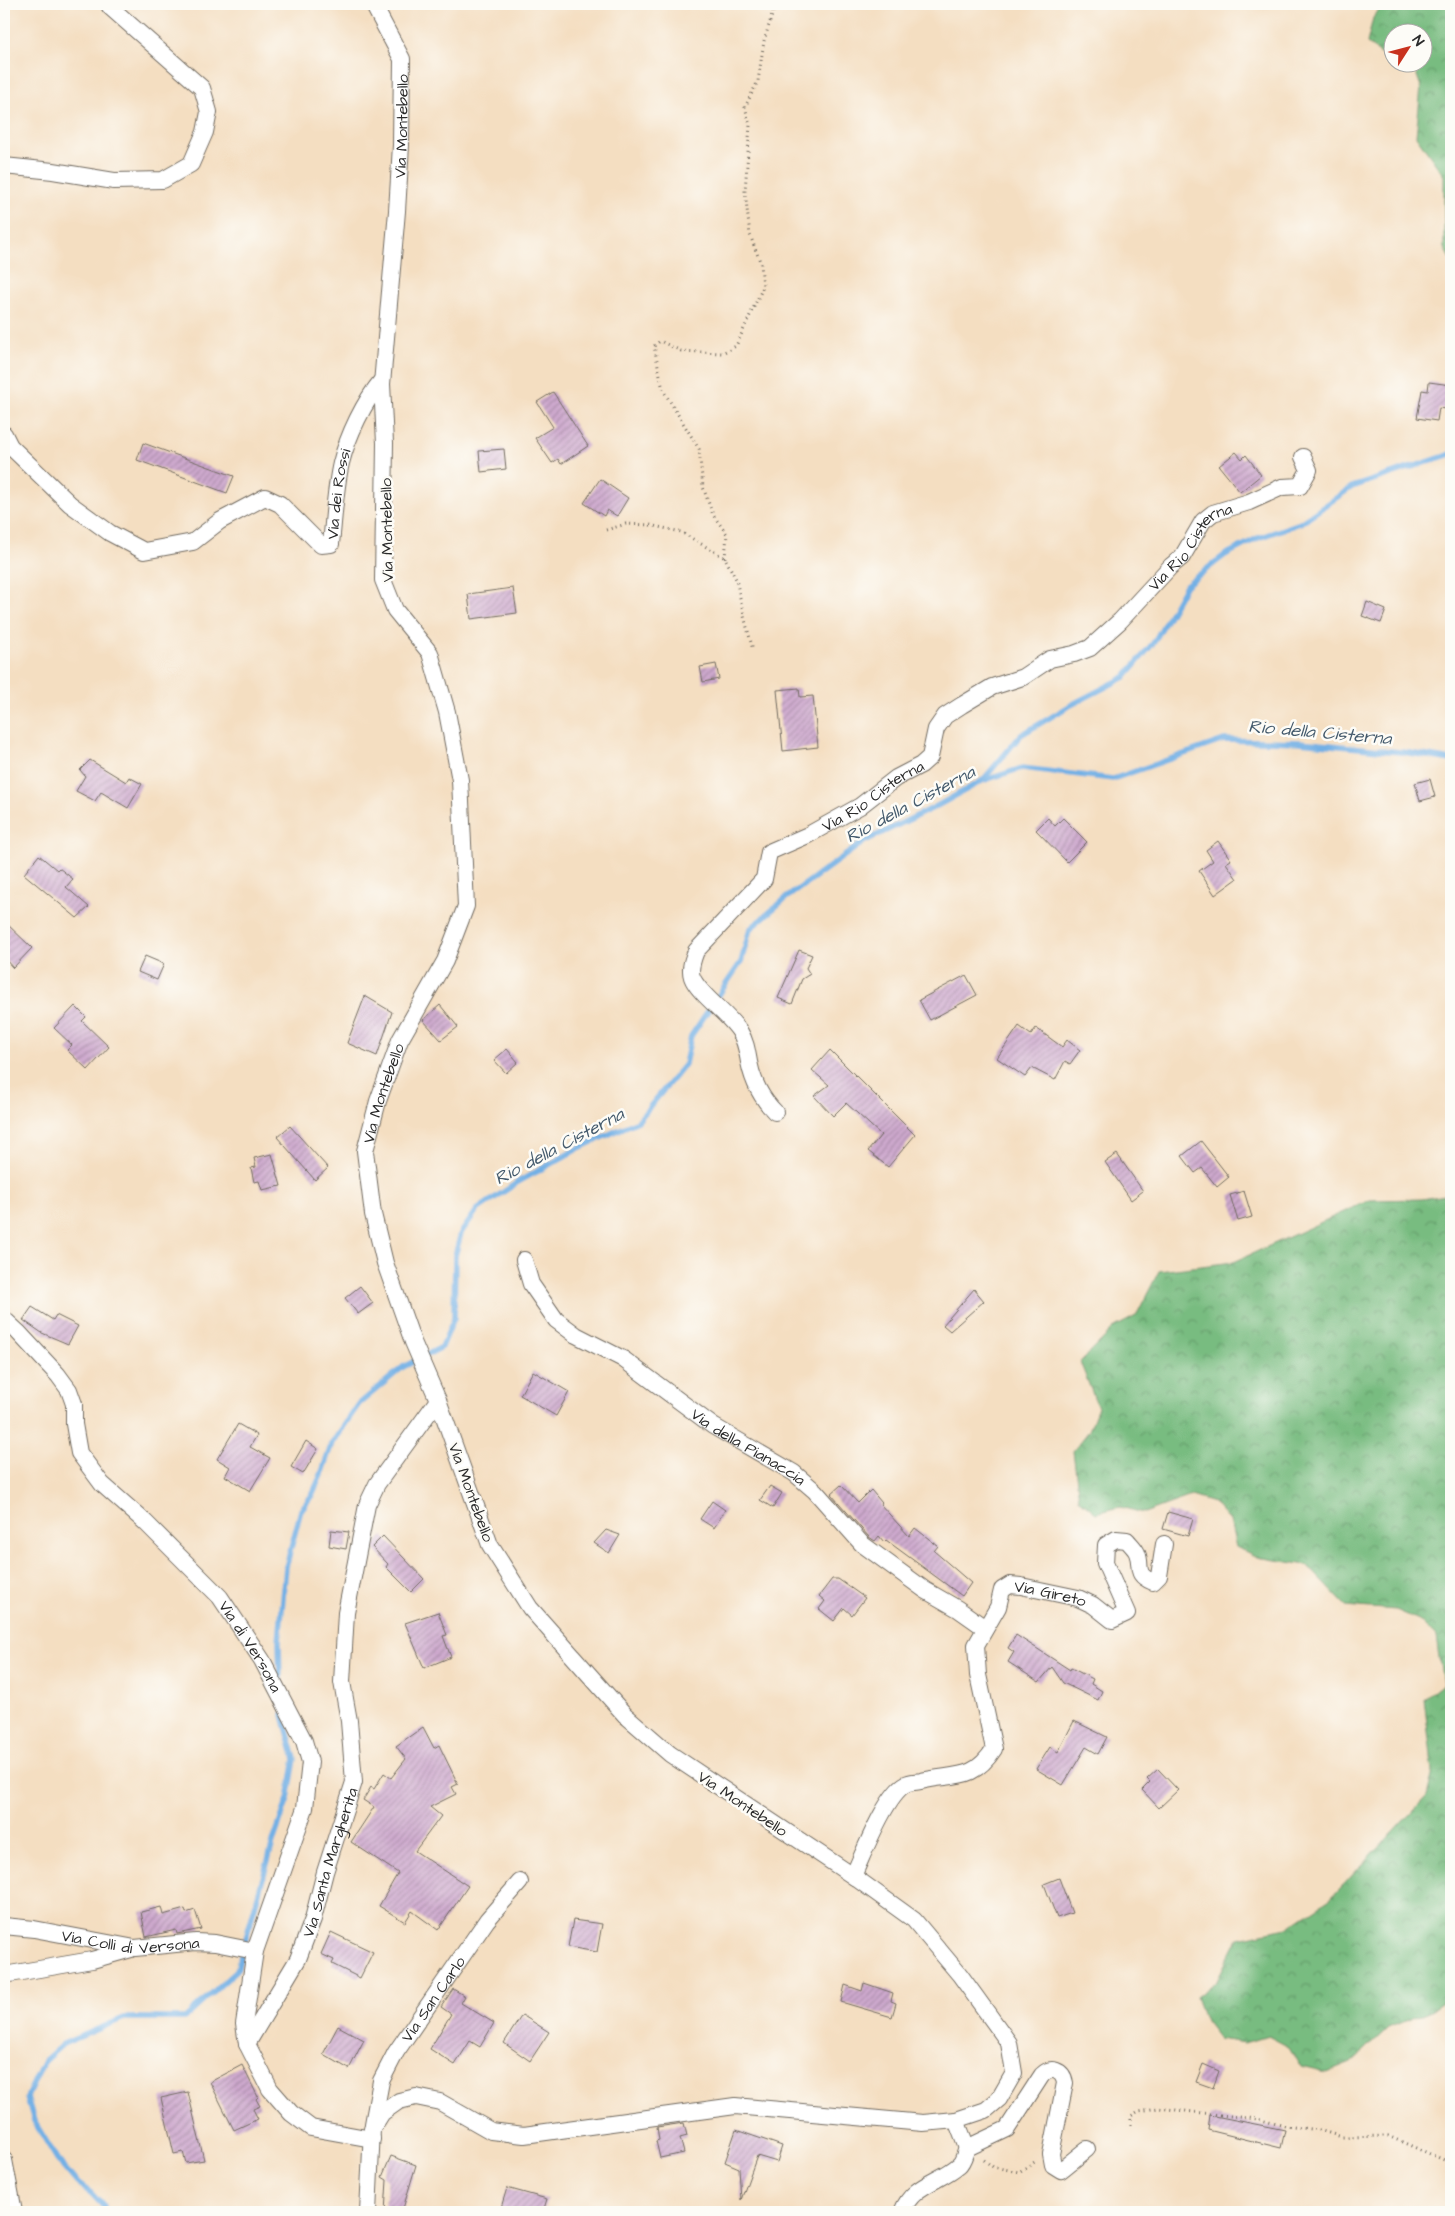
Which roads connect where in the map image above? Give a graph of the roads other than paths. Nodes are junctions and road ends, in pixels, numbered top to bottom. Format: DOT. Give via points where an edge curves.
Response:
graph roads {
  1 [pos="110,4"];
  2 [pos="373,4"];
  3 [pos="4,166"];
  4 [pos="382,380"];
  5 [pos="4,434"];
  6 [pos="1303,458"];
  7 [pos="776,1112"];
  8 [pos="524,1260"];
  9 [pos="4,1319"];
  10 [pos="438,1400"];
  11 [pos="1164,1544"];
  12 [pos="985,1628"];
  13 [pos="853,1876"];
  14 [pos="520,1882"];
  15 [pos="4,1926"];
  16 [pos="135,1948"];
  17 [pos="245,1948"];
  18 [pos="4,1975"];
  19 [pos="247,2044"];
  20 [pos="956,2120"];
  21 [pos="372,2134"];
  22 [pos="967,2148"];
  23 [pos="1087,2149"];
  24 [pos="4,2160"];
  25 [pos="14,2212"];
  26 [pos="368,2212"];
  27 [pos="902,2212"];
  1 -- 3 [label="street" via="202,88 209,112 205,132 191,164 163,180 114,181 53,170"];
  2 -- 4 [label="street, Via Montebello" via="402,60 402,145"];
  4 -- 5 [label="street, Via dei Rossi" via="373,390 341,463 331,544 321,545 280,504 264,497 220,520 193,542 144,551 110,533 70,504 10,446"];
  4 -- 10 [label="street, Via Montebello" via="385,443 383,580 395,610 430,653 447,712 460,780 466,906 445,961 400,1040 378,1101 365,1151 375,1222 385,1263"];
  6 -- 7 [label="street, Via Rio Cisterna" via="1309,470 1300,486 1282,488 1213,513 1203,521 1182,558 1090,648 1050,659 1023,677 992,687 962,705 945,716 936,729 930,757 921,765 896,778 860,806 769,852 764,879 696,951 691,964 696,985 724,1012 746,1043 756,1084 764,1101"];
  8 -- 12 [label="street, Via della Pianaccia" via="531,1284 556,1320 576,1335 623,1359 713,1426 794,1473 862,1544"];
  9 -- 17 [label="street, Via di Versona" via="69,1390 80,1452 102,1484 220,1597 262,1660 304,1741 310,1762 305,1808"];
  10 -- 13 [label="street, Via Montebello" via="490,1545 530,1608 625,1715 670,1754"];
  10 -- 19 [label="street, Via Santa Margherita" via="377,1484 367,1506 346,1614 342,1682 350,1721 354,1782 298,1959"];
  11 -- 12 [label="street, Via Gireto" via="1159,1576 1152,1582 1139,1572 1137,1553 1127,1540 1116,1539 1106,1545 1104,1563 1127,1613 1121,1617 1112,1620 1078,1598 1010,1585 1002,1590 998,1607"];
  12 -- 13 [label="street, Via Gireto" via="976,1645 978,1674 994,1749 985,1764 967,1774 906,1784 891,1797"];
  13 -- 20 [label="street, Via Montebello" via="914,1920 960,1975 1009,2043 1014,2073 999,2099 986,2110"];
  14 -- 21 [label="street, Via San Carlo" via="487,1920 396,2052 381,2081"];
  15 -- 16 [label="street, Via Colli di Versona"];
  16 -- 17 [label="street, Via Colli di Versona" via="196,1942"];
  16 -- 18 [label="street" via="92,1960"];
  17 -- 19 [label="street, Via di Versona" via="244,2024"];
  19 -- 21 [label="street" via="270,2089 291,2113 311,2128"];
  20 -- 21 [label="street, Via Montebello" via="923,2123 735,2106 524,2134 491,2131 440,2102 416,2097 399,2100 382,2113"];
  20 -- 22 [label="street"];
  21 -- 26 [label="street"];
  22 -- 23 [label="street" via="1007,2129 1042,2075 1052,2070 1060,2072 1065,2083 1050,2154 1053,2165 1061,2170"];
  22 -- 27 [label="street" via="961,2164 924,2185 907,2200"];
  24 -- 25 [label="street"];
}
